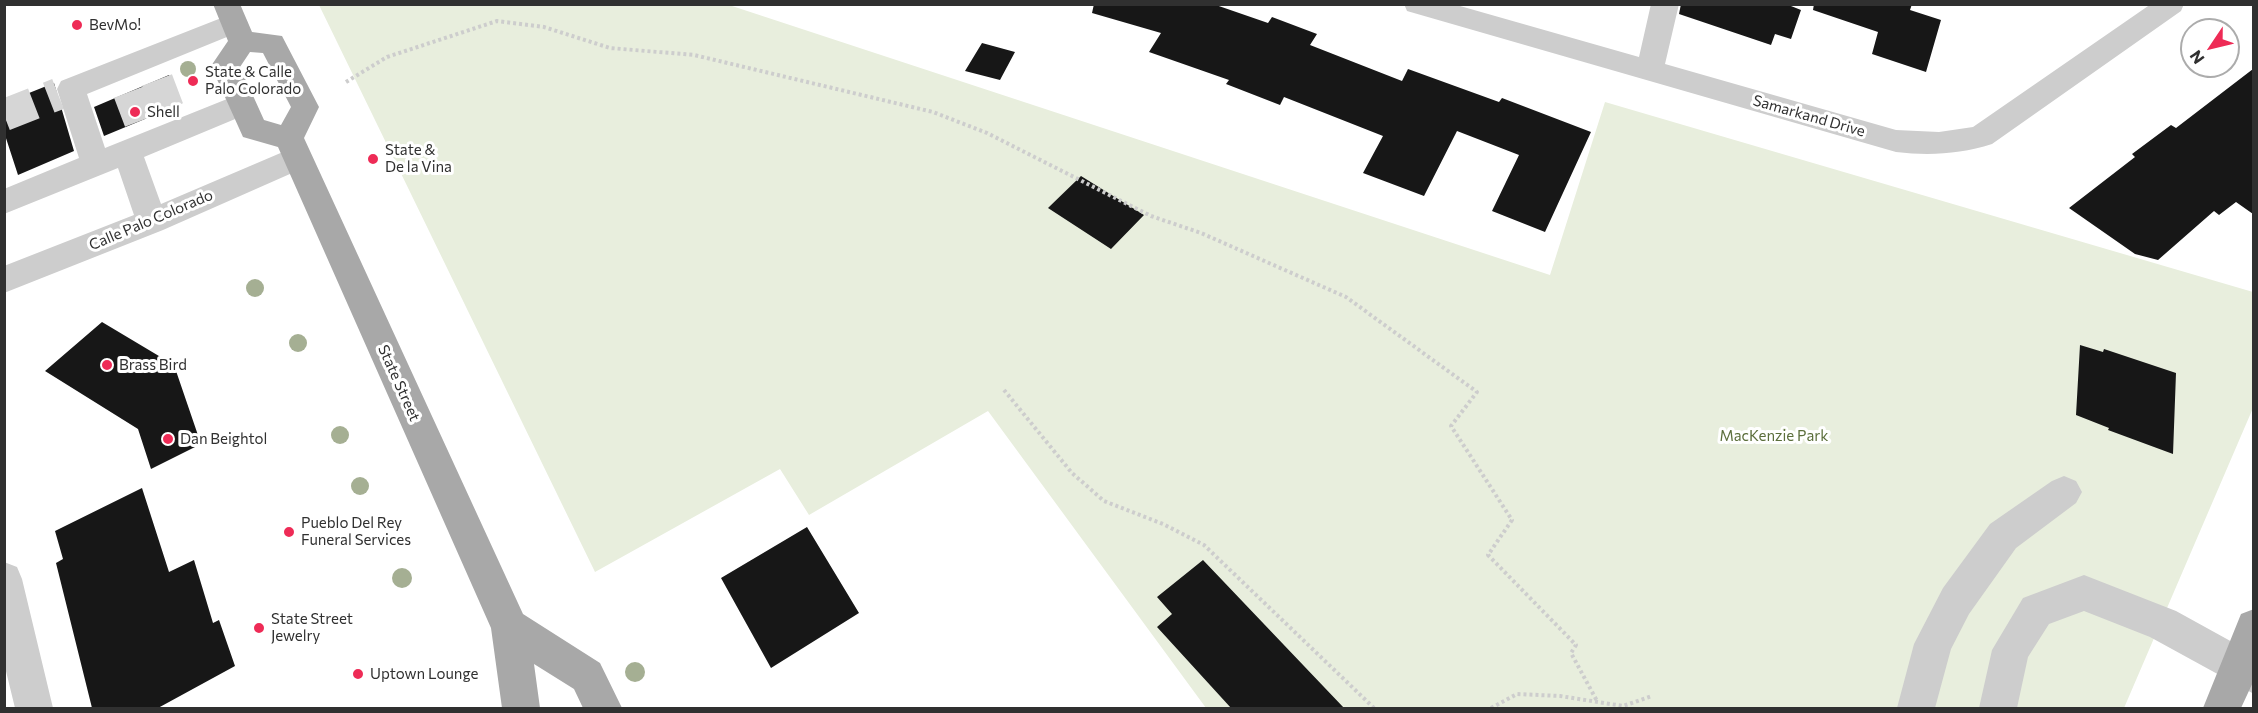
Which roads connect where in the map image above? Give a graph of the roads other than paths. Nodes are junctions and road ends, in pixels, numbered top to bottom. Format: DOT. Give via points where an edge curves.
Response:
graph roads {
  1 [pos="1417,4"];
  2 [pos="1665,4"];
  3 [pos="2171,4"];
  4 [pos="237,21"];
  5 [pos="1650,69"];
  6 [pos="242,104"];
  7 [pos="138,138"];
  8 [pos="293,148"];
  9 [pos="96,164"];
  10 [pos="4,202"];
  11 [pos="152,221"];
  12 [pos="4,280"];
  13 [pos="2064,492"];
  14 [pos="4,579"];
  15 [pos="510,627"];
  16 [pos="2253,627"];
  17 [pos="2247,671"];
  18 [pos="34,708"];
  19 [pos="521,708"];
  20 [pos="603,708"];
  21 [pos="1916,708"];
  22 [pos="1998,708"];
  23 [pos="2222,708"];
  1 -- 5 [label="street, Samarkand Drive"];
  2 -- 5 [label="street"];
  3 -- 5 [label="street, Samarkand Drive" via="1982,136 1952,144 1896,141"];
  4 -- 6 [label="main road" via="225,66"];
  4 -- 8 [label="main road" via="272,44 305,107"];
  4 -- 9 [label="street" via="153,69 125,80 64,91"];
  6 -- 7 [label="street" via="173,120"];
  6 -- 8 [label="main road" via="253,129"];
  7 -- 9 [label="street"];
  7 -- 11 [label="street"];
  8 -- 11 [label="street, Calle Palo Colorado"];
  8 -- 15 [label="main road, State Street"];
  9 -- 10 [label="street"];
  11 -- 12 [label="street, Calle Palo Colorado"];
  13 -- 21 [label="street" via="2003,536 1956,601 1933,644"];
  14 -- 18 [label="street"];
  15 -- 19 [label="main road, State Street"];
  15 -- 20 [label="main road" via="587,676"];
  16 -- 17 [label="main road"];
  17 -- 22 [label="street" via="2163,624 2084,593 2036,611 2011,650"];
  17 -- 23 [label="main road"];
}
